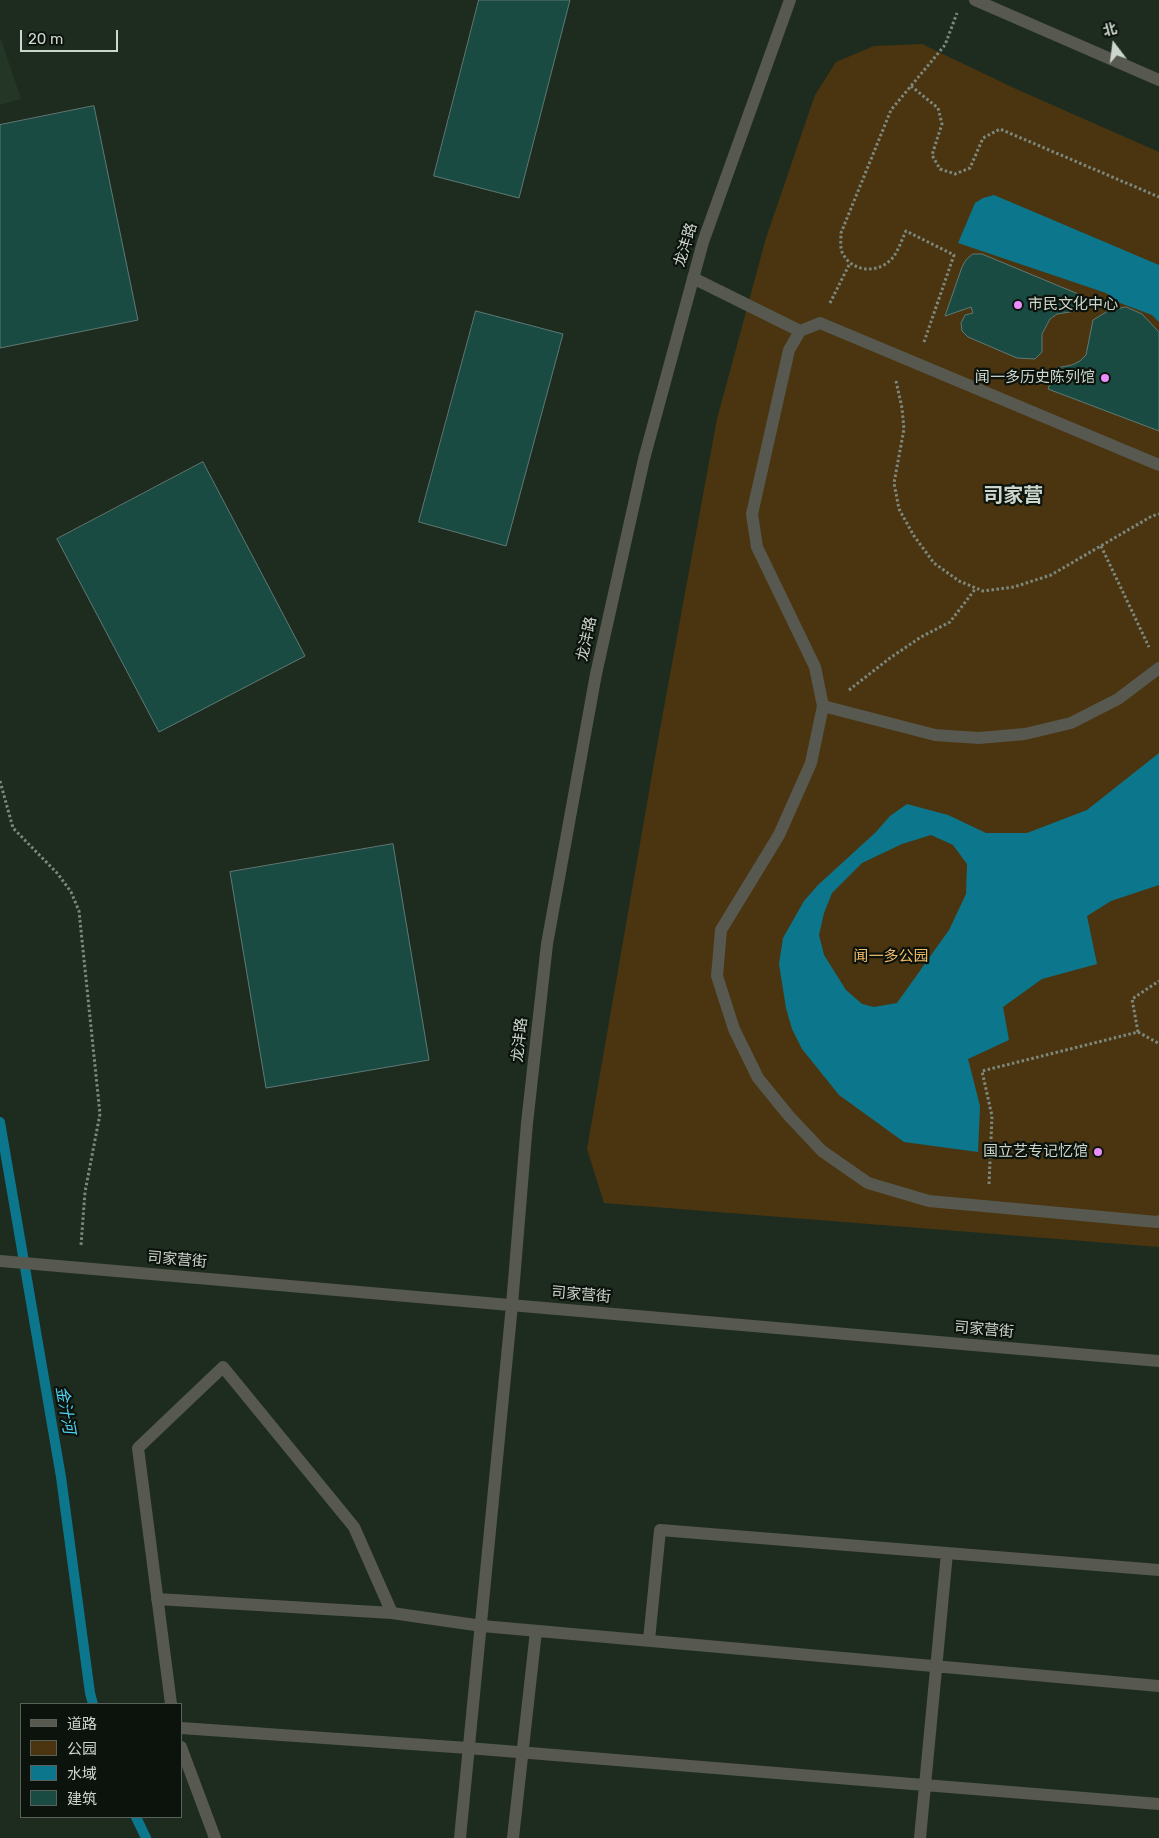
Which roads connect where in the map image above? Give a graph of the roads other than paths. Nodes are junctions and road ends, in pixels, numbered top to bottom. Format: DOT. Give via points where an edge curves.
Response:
graph roads {
  1 [pos="790,0"];
  2 [pos="975,0"];
  3 [pos="1159,80"];
  4 [pos="693,278"];
  5 [pos="800,331"];
  6 [pos="1159,465"];
  7 [pos="1159,668"];
  8 [pos="823,706"];
  9 [pos="1159,1221"];
  10 [pos="0,1262"];
  11 [pos="512,1305"];
  12 [pos="1159,1361"];
  13 [pos="947,1553"];
  14 [pos="1159,1570"];
  15 [pos="157,1599"];
  16 [pos="392,1613"];
  17 [pos="482,1626"];
  18 [pos="536,1631"];
  19 [pos="649,1640"];
  20 [pos="936,1666"];
  21 [pos="1159,1686"];
  22 [pos="171,1703"];
  23 [pos="182,1728"];
  24 [pos="468,1748"];
  25 [pos="182,1750"];
  26 [pos="523,1752"];
  27 [pos="924,1785"];
  28 [pos="1159,1804"];
  29 [pos="215,1838"];
  30 [pos="460,1838"];
  31 [pos="513,1838"];
  32 [pos="920,1838"];
  1 -- 4 [label="street, 龙沣路"];
  2 -- 3 [label="street"];
  4 -- 5 [label="street"];
  4 -- 11 [label="street, 龙沣路" via="637,487 596,674 547,944 527,1123"];
  5 -- 6 [label="street" via="820,323"];
  5 -- 8 [label="street" via="789,350 752,514 757,547 815,667"];
  7 -- 8 [label="street" via="1118,699 1087,715 1025,734 979,738 935,735"];
  8 -- 9 [label="street" via="811,763 779,835 721,930 717,976 734,1029 758,1078 822,1151 868,1183 929,1201"];
  10 -- 11 [label="street, 司家营街"];
  11 -- 12 [label="street, 司家营街"];
  11 -- 17 [label="street, 龙沣路"];
  13 -- 14 [label="street"];
  13 -- 19 [label="street" via="660,1530"];
  13 -- 20 [label="street"];
  15 -- 16 [label="street"];
  15 -- 16 [label="street" via="138,1448 223,1367 354,1527"];
  15 -- 22 [label="street"];
  16 -- 17 [label="street"];
  17 -- 18 [label="street"];
  17 -- 24 [label="street, 龙沣路"];
  18 -- 19 [label="street"];
  18 -- 26 [label="street"];
  19 -- 20 [label="street"];
  20 -- 21 [label="street"];
  20 -- 27 [label="street"];
  23 -- 24 [label="street"];
  24 -- 26 [label="street"];
  24 -- 30 [label="street, 龙沣路"];
  25 -- 29 [label="street"];
  26 -- 27 [label="street"];
  26 -- 31 [label="street"];
  27 -- 28 [label="street"];
  27 -- 32 [label="street"];
}
